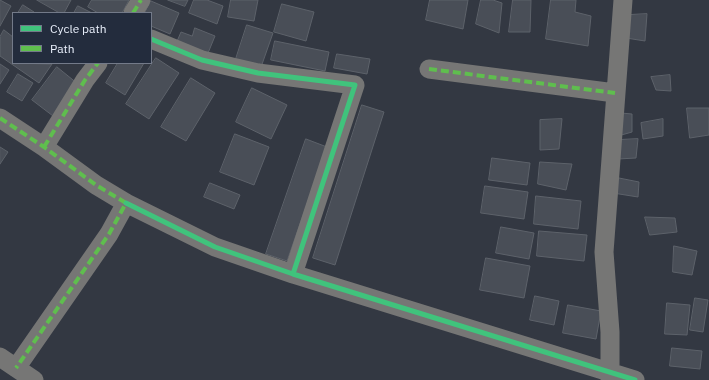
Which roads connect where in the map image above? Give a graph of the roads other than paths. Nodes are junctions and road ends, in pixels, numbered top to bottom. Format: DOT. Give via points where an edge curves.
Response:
graph roads {
  1 [pos="141,0"];
  2 [pos="623,0"];
  3 [pos="134,12"];
  4 [pos="152,39"];
  5 [pos="97,64"];
  6 [pos="429,69"];
  7 [pos="615,93"];
  8 [pos="0,118"];
  9 [pos="44,147"];
  10 [pos="126,202"];
  11 [pos="293,274"];
  12 [pos="0,357"];
  13 [pos="16,368"];
  14 [pos="610,376"];
  15 [pos="34,380"];
  16 [pos="635,380"];
  1 -- 3 [label="street"];
  2 -- 7 [label="street"];
  4 -- 11 [label="street" via="202,60 258,72 355,85"];
  5 -- 9 [label="street"];
  6 -- 7 [label="street"];
  7 -- 14 [label="street" via="604,252 610,332"];
  8 -- 9 [label="street"];
  9 -- 10 [label="street" via="96,185"];
  10 -- 11 [label="street" via="215,247"];
  10 -- 13 [label="street" via="109,234"];
  11 -- 14 [label="street"];
  12 -- 13 [label="street"];
  13 -- 15 [label="street"];
  14 -- 16 [label="street"];
}
